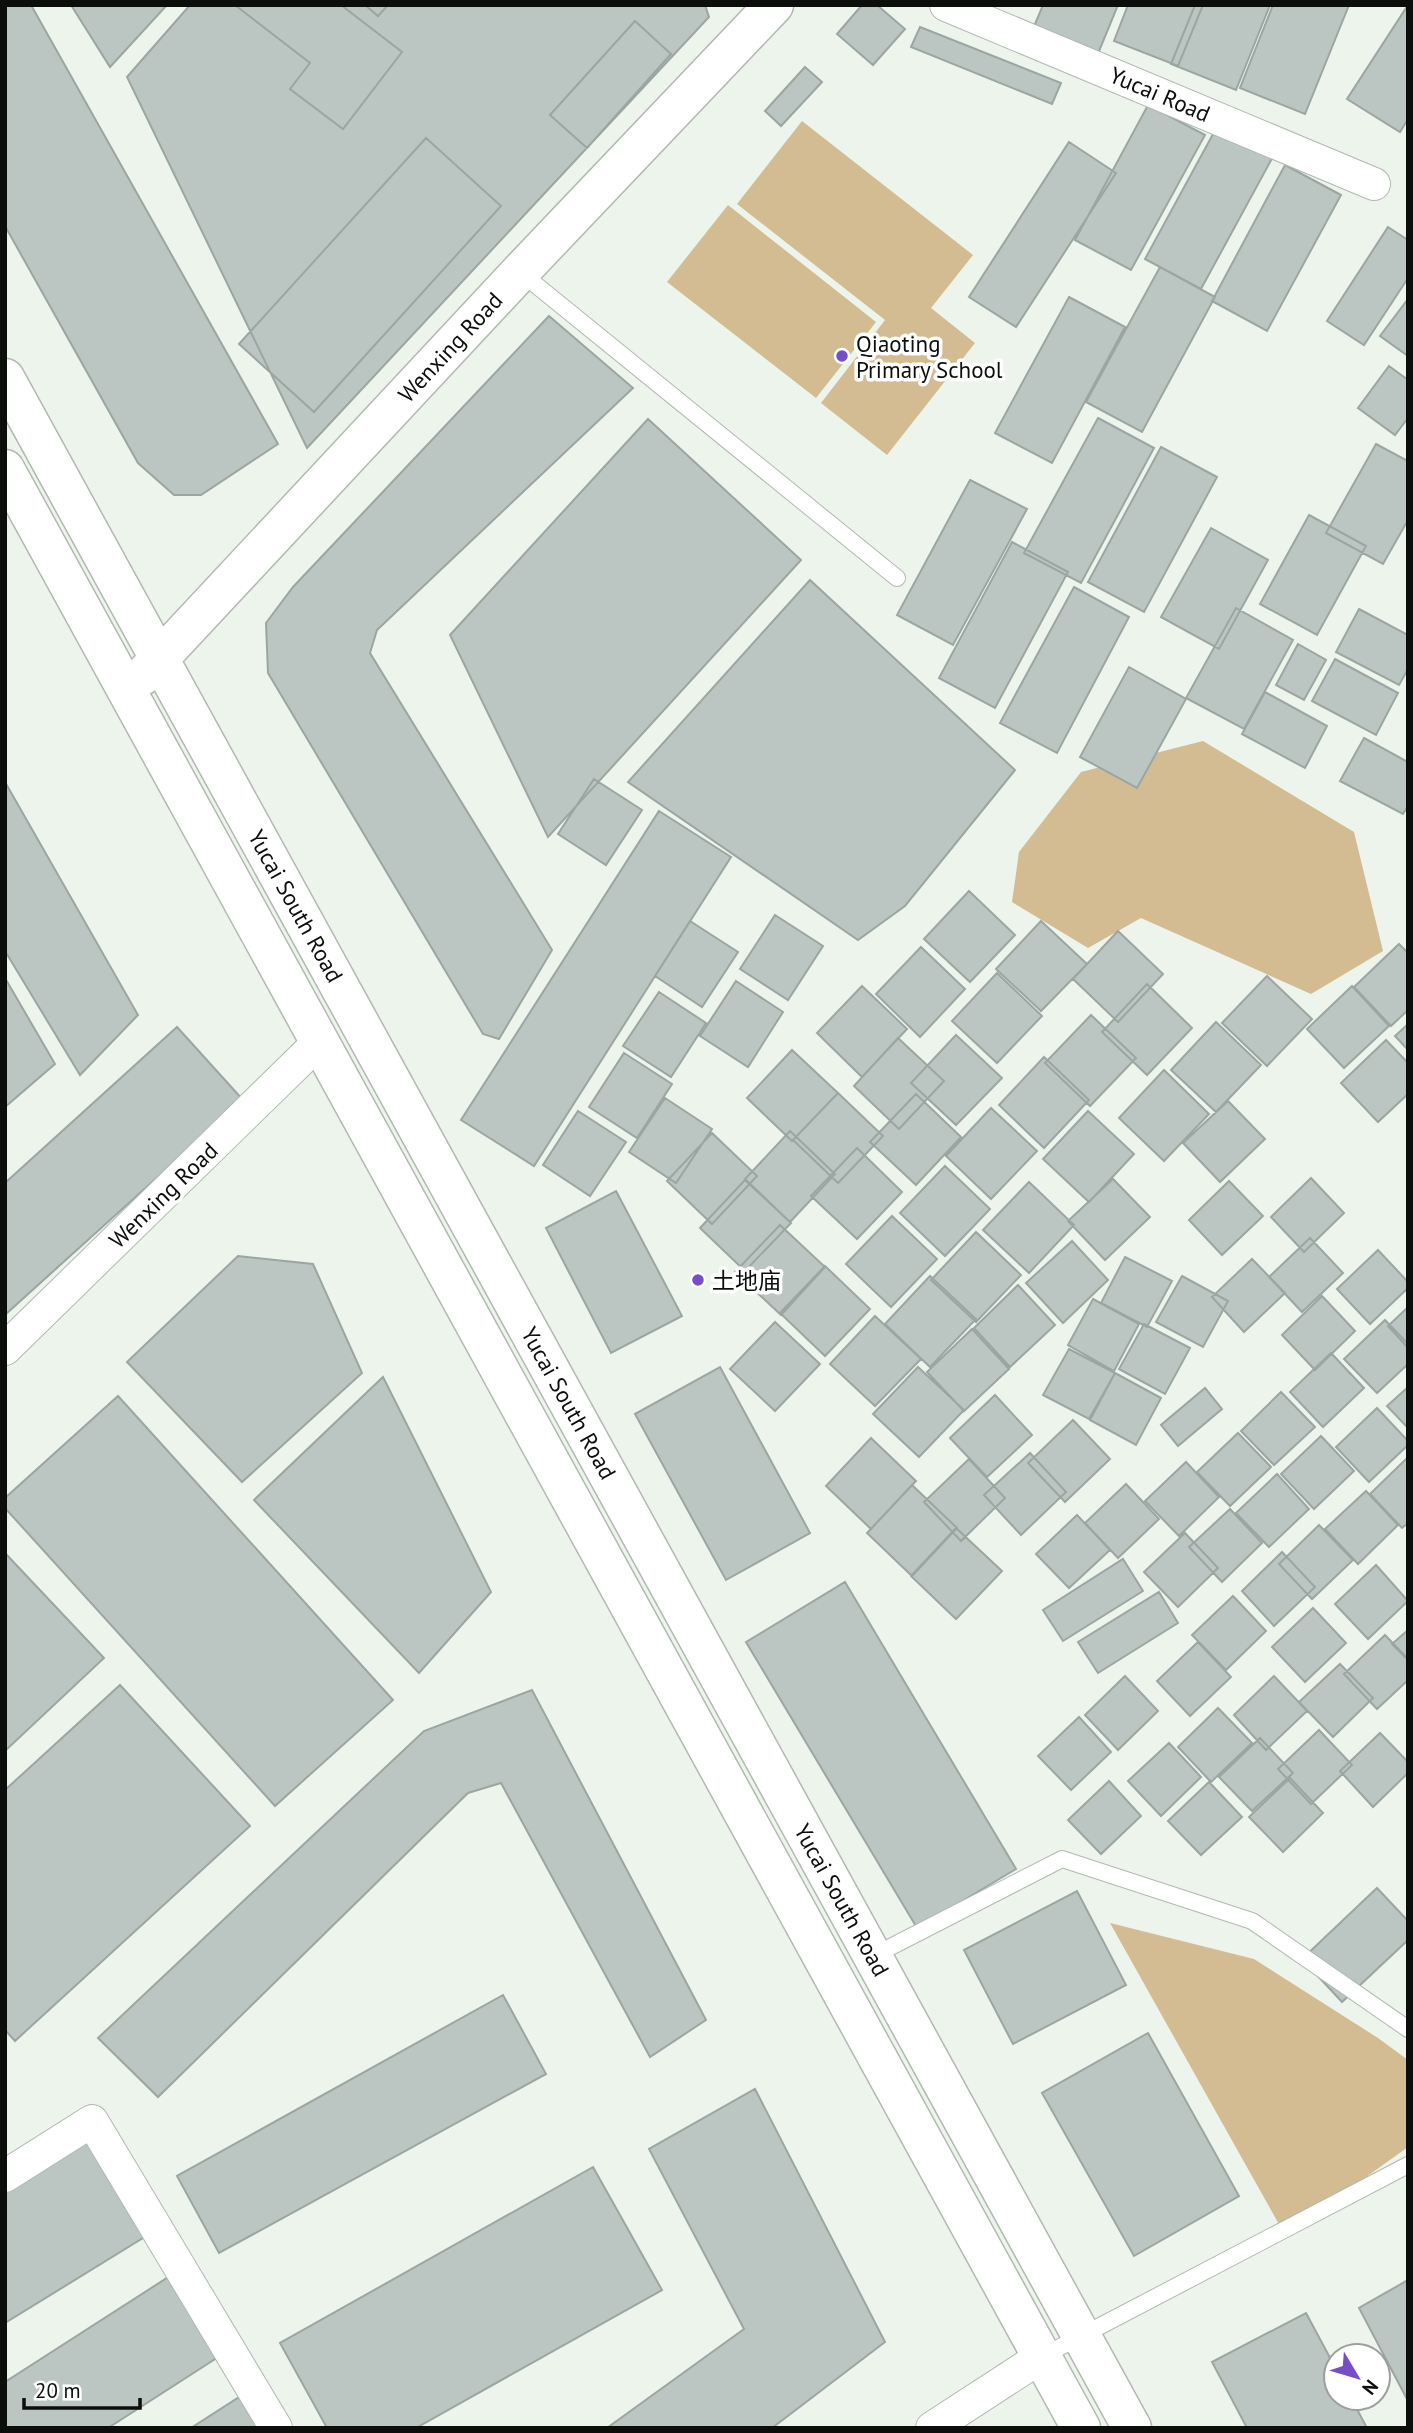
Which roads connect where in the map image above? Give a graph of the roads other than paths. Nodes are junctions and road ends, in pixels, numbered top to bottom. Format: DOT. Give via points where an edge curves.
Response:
graph roads {
  1 [pos="774,5"];
  2 [pos="946,5"];
  3 [pos="1374,184"];
  4 [pos="520,272"];
  5 [pos="5,378"];
  6 [pos="5,469"];
  7 [pos="897,578"];
  8 [pos="160,659"];
  9 [pos="128,692"];
  10 [pos="320,1041"];
  11 [pos="5,1349"];
  12 [pos="873,1956"];
  13 [pos="1408,2029"];
  14 [pos="1408,2165"];
  15 [pos="5,2176"];
  16 [pos="1082,2336"];
  17 [pos="1041,2357"];
  18 [pos="276,2428"];
  19 [pos="932,2428"];
  20 [pos="1081,2428"];
  21 [pos="1132,2428"];
  1 -- 4 [label="street, Wenxing Road"];
  2 -- 3 [label="street, Yucai Road"];
  4 -- 7 [label="lane"];
  4 -- 8 [label="street, Wenxing Road"];
  5 -- 8 [label="street, Yucai South Road"];
  6 -- 9 [label="street, Yucai South Road"];
  8 -- 9 [label="street, Wenxing Road"];
  8 -- 12 [label="street, Yucai South Road"];
  9 -- 10 [label="street, Yucai South Road"];
  10 -- 11 [label="street, Wenxing Road"];
  10 -- 17 [label="street, Yucai South Road"];
  12 -- 13 [label="lane" via="1062,1859 1252,1921"];
  12 -- 16 [label="street, Yucai South Road"];
  14 -- 16 [label="lane"];
  15 -- 18 [label="street" via="92,2121"];
  16 -- 17 [label="lane"];
  16 -- 21 [label="street, Yucai South Road"];
  17 -- 19 [label="street"];
  17 -- 20 [label="street, Yucai South Road"];
}
